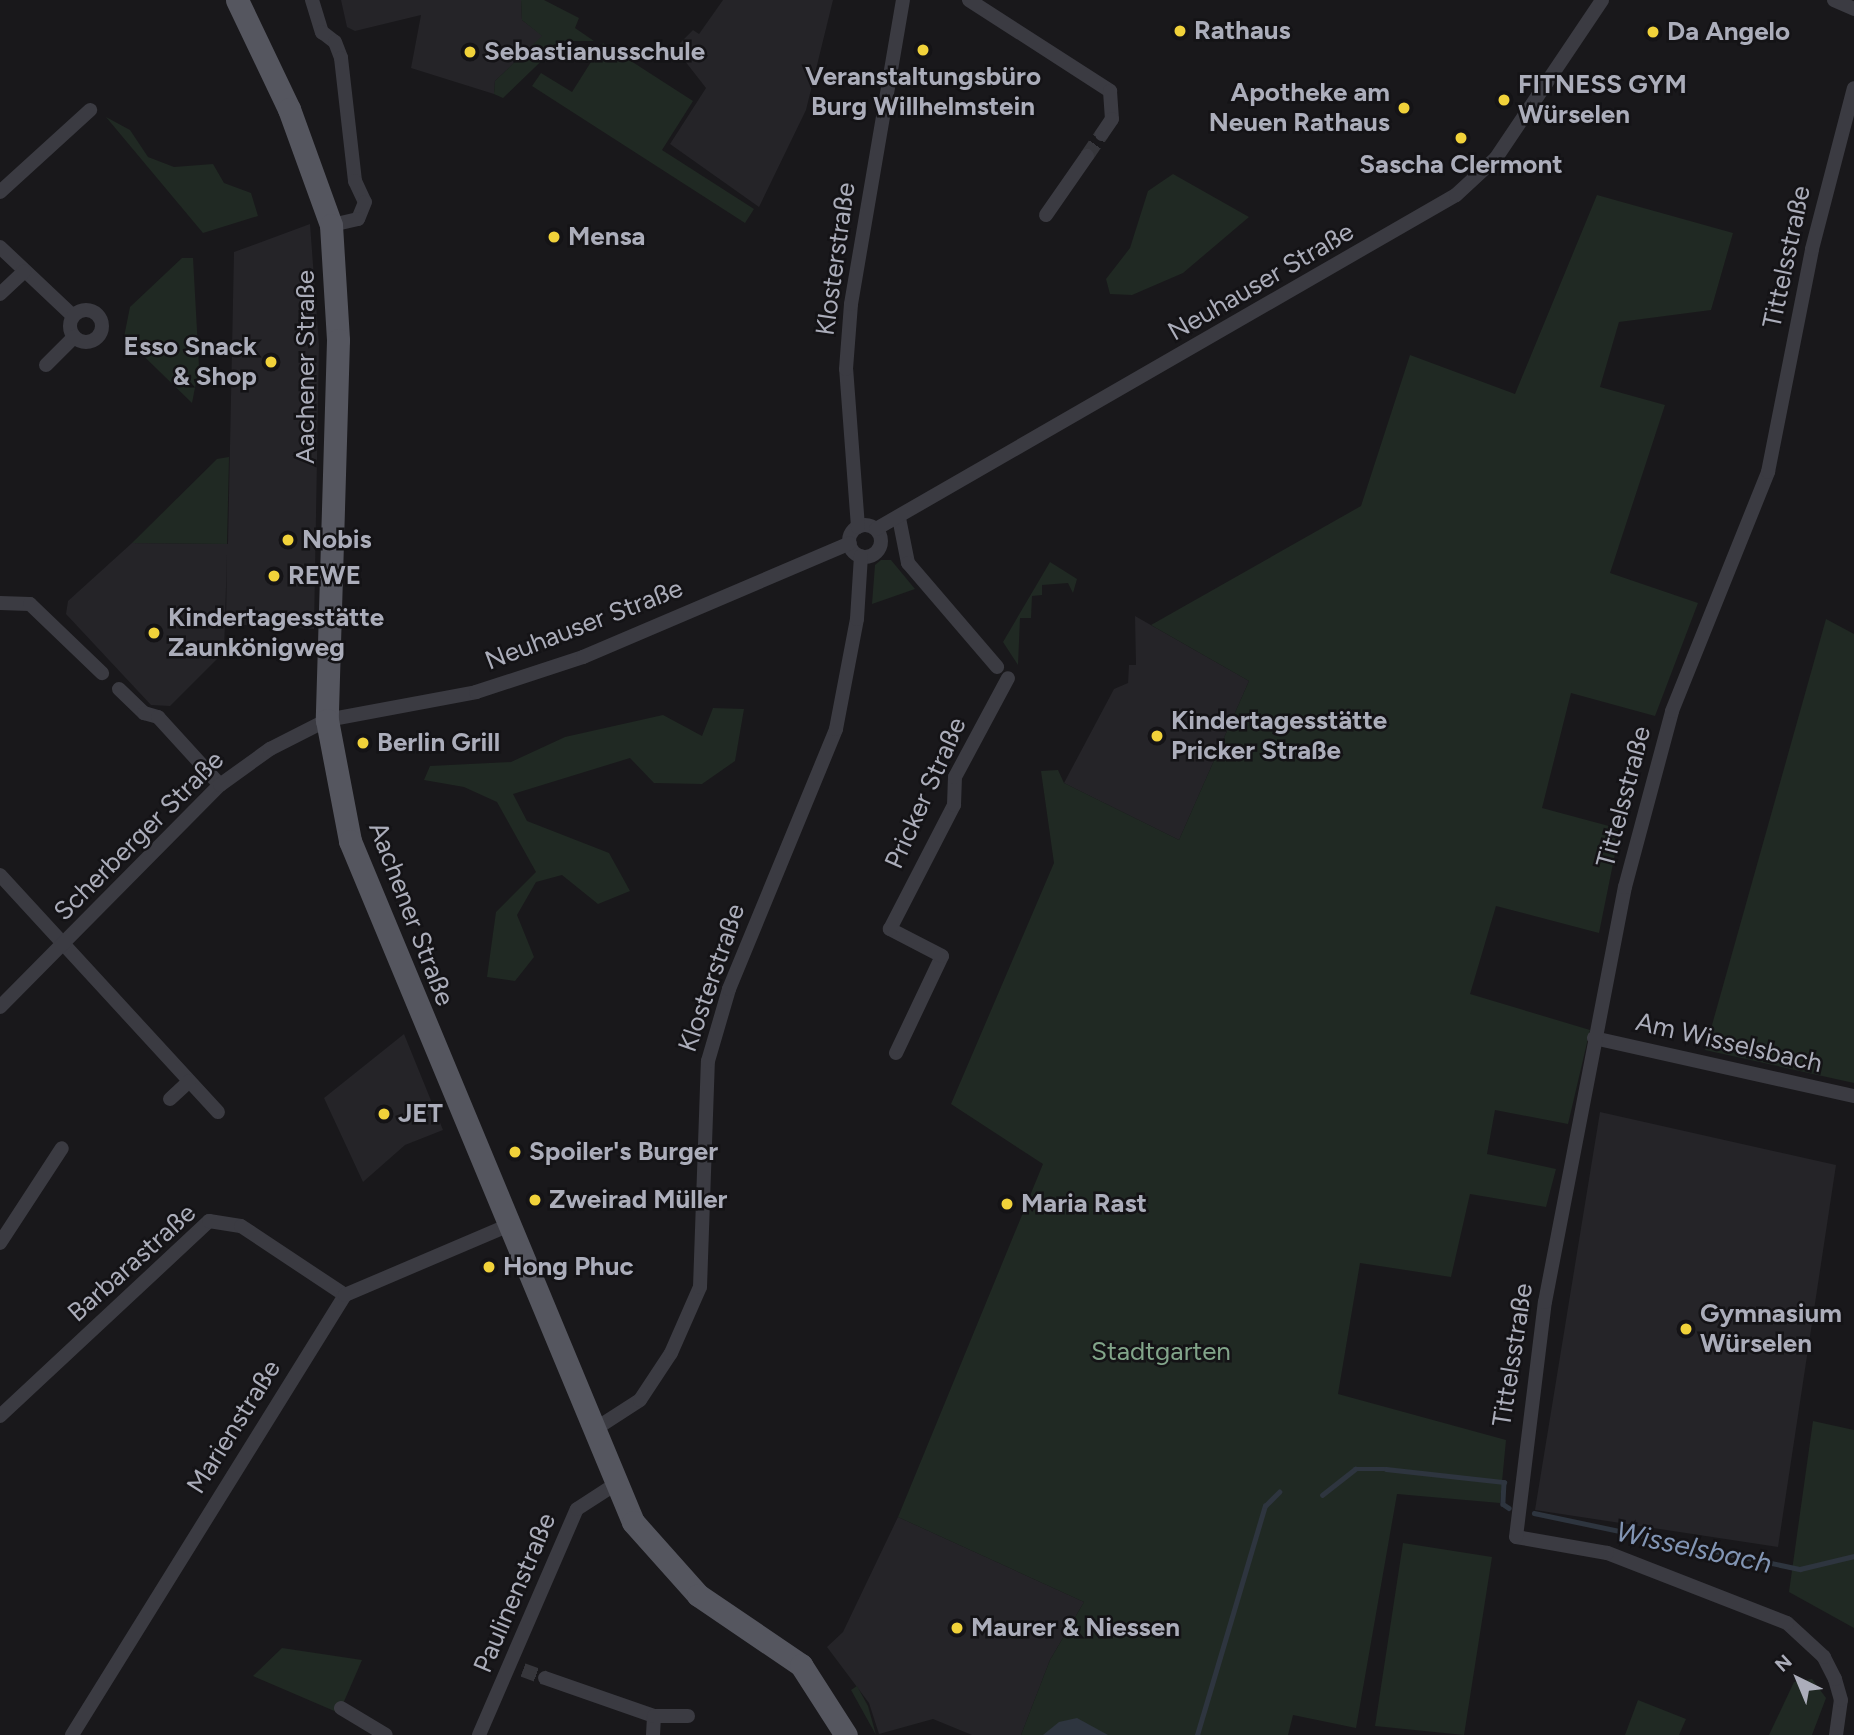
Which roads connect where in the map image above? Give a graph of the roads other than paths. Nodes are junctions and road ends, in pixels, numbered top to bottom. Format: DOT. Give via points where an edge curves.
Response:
graph roads {
  1 [pos="237,0"];
  2 [pos="312,0"];
  3 [pos="903,0"];
  4 [pos="969,0"];
  5 [pos="1602,0"];
  6 [pos="1834,0"];
  7 [pos="1854,9"];
  8 [pos="1854,88"];
  9 [pos="90,110"];
  10 [pos="1102,134"];
  11 [pos="1087,156"];
  12 [pos="0,192"];
  13 [pos="1046,215"];
  14 [pos="331,225"];
  15 [pos="0,247"];
  16 [pos="24,272"];
  17 [pos="0,294"];
  18 [pos="73,316"];
  19 [pos="74,337"];
  20 [pos="46,365"];
  21 [pos="899,518"];
  22 [pos="858,527"];
  23 [pos="876,529"];
  24 [pos="850,543"];
  25 [pos="881,545"];
  26 [pos="901,552"];
  27 [pos="861,556"];
  28 [pos="0,603"];
  29 [pos="997,667"];
  30 [pos="102,673"];
  31 [pos="1008,678"];
  32 [pos="119,689"];
  33 [pos="327,720"];
  34 [pos="220,785"];
  35 [pos="0,875"];
  36 [pos="60,947"];
  37 [pos="0,1007"];
  38 [pos="1594,1038"];
  39 [pos="897,1053"];
  40 [pos="189,1081"];
  41 [pos="1854,1097"];
  42 [pos="170,1099"];
  43 [pos="218,1112"];
  44 [pos="62,1148"];
  45 [pos="5,1223"];
  46 [pos="507,1226"];
  47 [pos="0,1243"];
  48 [pos="345,1295"];
  49 [pos="0,1416"];
  50 [pos="592,1431"];
  51 [pos="614,1485"];
  52 [pos="545,1678"];
  53 [pos="341,1708"];
  54 [pos="654,1716"];
  55 [pos="688,1716"];
  56 [pos="72,1735"];
  57 [pos="386,1735"];
  58 [pos="479,1735"];
  59 [pos="653,1735"];
  60 [pos="846,1735"];
  61 [pos="1836,1735"];
  1 -- 14 [label="main road, Aachener Straße" via="289,109"];
  2 -- 14 [label="street" via="321,32 335,42 341,58 355,181 365,202 358,219"];
  3 -- 22 [label="street, Klosterstraße" via="851,304 846,369"];
  4 -- 10 [label="street" via="1110,91 1112,119"];
  5 -- 21 [label="street, Neuhauser Straße" via="1496,158 1457,195"];
  6 -- 7 [label="street"];
  8 -- 38 [label="street, Tittelsstraße" via="1812,249 1768,472 1672,711 1641,819"];
  9 -- 12 [label="street"];
  11 -- 13 [label="street"];
  14 -- 33 [label="main road, Aachener Straße" via="338,340"];
  15 -- 16 [label="street"];
  16 -- 17 [label="street"];
  16 -- 18 [label="street"];
  18 -- 19 [label="street"];
  18 -- 19 [label="street" via="93,311 103,323 95,340"];
  19 -- 20 [label="street"];
  21 -- 23 [label="street, Neuhauser Straße"];
  21 -- 26 [label="street"];
  22 -- 23 [label="street"];
  22 -- 24 [label="street"];
  23 -- 25 [label="street"];
  24 -- 27 [label="street"];
  24 -- 33 [label="street, Neuhauser Straße" via="583,657 476,692"];
  25 -- 26 [label="street"];
  25 -- 27 [label="street"];
  26 -- 29 [label="street"];
  27 -- 50 [label="street, Klosterstraße" via="857,619 836,729 729,989 708,1061 700,1287 671,1353 640,1400"];
  28 -- 30 [label="street" via="30,604"];
  31 -- 39 [label="street, Pricker Straße" via="955,777 954,805 890,929 942,957"];
  32 -- 34 [label="street" via="144,713 158,717"];
  33 -- 34 [label="street, Scherberger Straße"];
  33 -- 46 [label="main road, Aachener Straße" via="350,841"];
  34 -- 36 [label="street, Scherberger Straße"];
  35 -- 36 [label="street" via="56,929"];
  36 -- 37 [label="street, Scherberger Straße"];
  36 -- 40 [label="street"];
  38 -- 41 [label="street, Am Wisselsbach"];
  38 -- 61 [label="street, Tittelsstraße" via="1534,1373 1516,1537 1607,1553 1787,1623 1818,1650 1836,1679"];
  40 -- 42 [label="street"];
  40 -- 43 [label="street"];
  44 -- 45 [label="street"];
  45 -- 47 [label="street"];
  46 -- 48 [label="street"];
  46 -- 50 [label="main road, Aachener Straße"];
  48 -- 49 [label="street, Barbarastraße" via="241,1226 209,1221"];
  48 -- 56 [label="street, Marienstraße"];
  50 -- 51 [label="main road, Aachener Straße"];
  51 -- 58 [label="street, Paulinenstraße" via="578,1508 518,1668"];
  51 -- 60 [label="main road, Aachener Straße" via="660,1558 698,1595 801,1665"];
  52 -- 54 [label="street"];
  53 -- 57 [label="street"];
  54 -- 55 [label="street"];
  54 -- 59 [label="street"];
}
